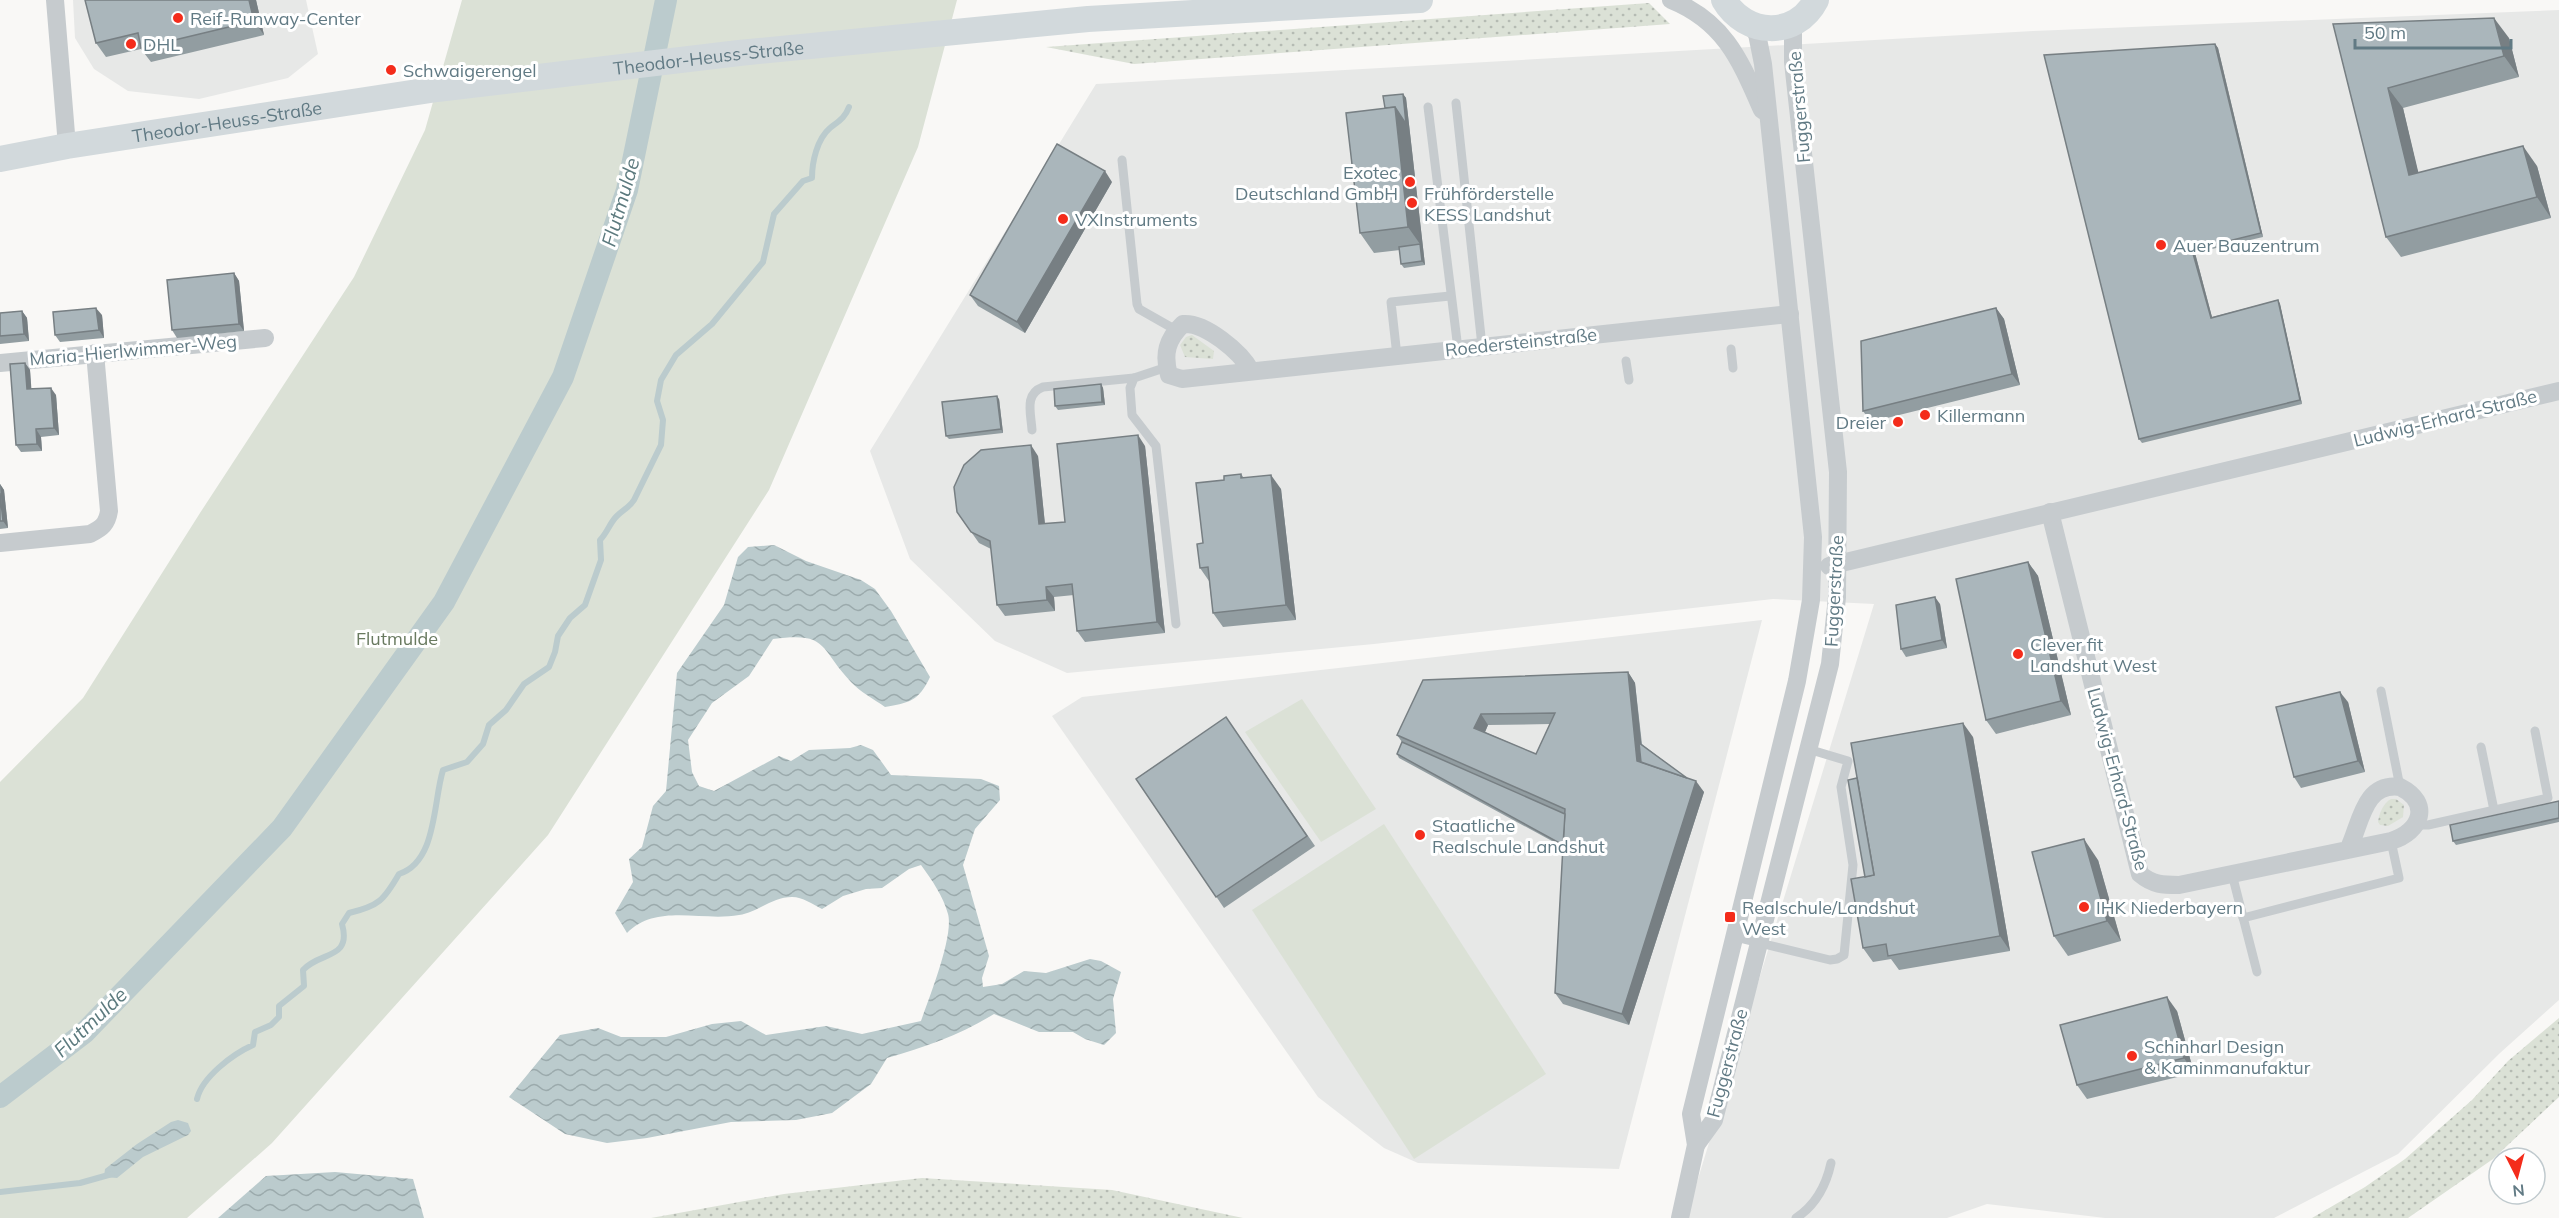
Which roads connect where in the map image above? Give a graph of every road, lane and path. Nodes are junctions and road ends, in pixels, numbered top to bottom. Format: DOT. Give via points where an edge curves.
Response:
graph roads {
  1 [pos="55,0"];
  2 [pos="1420,0"];
  3 [pos="1671,0"];
  4 [pos="1723,0"];
  5 [pos="1812,6"];
  6 [pos="1751,26"];
  7 [pos="1456,103"];
  8 [pos="1428,107"];
  9 [pos="1769,125"];
  10 [pos="67,146"];
  11 [pos="0,159"];
  12 [pos="1122,160"];
  13 [pos="1450,296"];
  14 [pos="1790,314"];
  15 [pos="1176,330"];
  16 [pos="265,338"];
  17 [pos="1482,346"];
  18 [pos="1458,349"];
  19 [pos="1731,349"];
  20 [pos="95,353"];
  21 [pos="1397,356"];
  22 [pos="1626,361"];
  23 [pos="0,363"];
  24 [pos="1167,367"];
  25 [pos="1733,368"];
  26 [pos="1251,371"];
  27 [pos="1134,378"];
  28 [pos="1629,380"];
  29 [pos="2559,391"];
  30 [pos="1032,430"];
  31 [pos="2050,512"];
  32 [pos="0,543"];
  33 [pos="1838,564"];
  34 [pos="1811,571"];
  35 [pos="1176,624"];
  36 [pos="2381,691"];
  37 [pos="2535,731"];
  38 [pos="2481,747"];
  39 [pos="1808,749"];
  40 [pos="2400,786"];
  41 [pos="2494,810"];
  42 [pos="2416,825"];
  43 [pos="2391,841"];
  44 [pos="2348,850"];
  45 [pos="2232,874"];
  46 [pos="2244,918"];
  47 [pos="1735,937"];
  48 [pos="1759,943"];
  49 [pos="2257,972"];
  50 [pos="1696,1145"];
  51 [pos="1831,1163"];
  52 [pos="1680,1218"];
  53 [pos="1796,1218"];
  1 -- 10 [label="street"];
  2 -- 10 [label="main road, Theodor-Heuss-Straße" via="1088,19 739,53 437,89"];
  3 -- 9 [label="street" via="1704,17 1728,42"];
  4 -- 6 [label="main road" via="1740,20"];
  5 -- 6 [label="main road" via="1776,29"];
  5 -- 33 [label="street, Fuggerstraße" via="1793,29 1792,62 1838,472"];
  6 -- 9 [label="street, Fuggerstraße" via="1757,34 1763,64"];
  7 -- 17 [label="lane"];
  8 -- 13 [label="lane"];
  9 -- 14 [label="street, Fuggerstraße"];
  10 -- 11 [label="main road, Theodor-Heuss-Straße"];
  12 -- 15 [label="lane" via="1137,304 1139,309"];
  13 -- 18 [label="lane"];
  13 -- 21 [label="lane" via="1391,302"];
  14 -- 17 [label="street, Roedersteinstraße"];
  14 -- 34 [label="street, Fuggerstraße" via="1814,537"];
  15 -- 24 [label="street" via="1167,344"];
  15 -- 26 [label="street" via="1183,324 1194,323 1208,329"];
  16 -- 20 [label="street, Maria-Hierlwimmer-Weg"];
  17 -- 18 [label="street, Roedersteinstraße"];
  18 -- 21 [label="street, Roedersteinstraße"];
  19 -- 25 [label="lane"];
  20 -- 23 [label="street, Maria-Hierlwimmer-Weg"];
  20 -- 32 [label="street" via="108,522 90,534"];
  21 -- 26 [label="street, Roedersteinstraße"];
  22 -- 28 [label="lane"];
  24 -- 26 [label="street, Roedersteinstraße" via="1169,375 1182,379"];
  24 -- 27 [label="lane"];
  27 -- 30 [label="lane" via="1035,390 1030,398"];
  27 -- 35 [label="lane" via="1130,388 1132,415 1156,446"];
  29 -- 31 [label="street, Ludwig-Erhard-Straße"];
  31 -- 33 [label="street, Ludwig-Erhard-Straße"];
  31 -- 45 [label="street, Ludwig-Erhard-Straße" via="2140,874 2161,885"];
  33 -- 34 [label="street, Ludwig-Erhard-Straße"];
  33 -- 39 [label="street, Fuggerstraße" via="1830,664"];
  34 -- 47 [label="street, Fuggerstraße" via="1812,600 1797,681"];
  36 -- 40 [label="lane"];
  37 -- 41 [label="lane" via="2548,798"];
  38 -- 41 [label="lane"];
  39 -- 48 [label="street, Fuggerstraße"];
  39 -- 48 [label="lane" via="1848,761 1841,787 1853,865 1844,955 1830,960"];
  40 -- 42 [label="street" via="2415,798 2419,807"];
  40 -- 44 [label="street" via="2374,792"];
  41 -- 42 [label="lane"];
  42 -- 43 [label="street, Ludwig-Erhard-Straße" via="2410,833"];
  43 -- 44 [label="street, Ludwig-Erhard-Straße"];
  43 -- 46 [label="lane" via="2399,878"];
  44 -- 45 [label="street, Ludwig-Erhard-Straße"];
  45 -- 46 [label="lane"];
  46 -- 49 [label="lane"];
  47 -- 48 [label="lane"];
  47 -- 50 [label="street, Fuggerstraße" via="1691,1114"];
  48 -- 50 [label="street, Fuggerstraße" via="1714,1120"];
  50 -- 52 [label="street, Fuggerstraße"];
  51 -- 53 [label="lane" via="1818,1198"];
}
